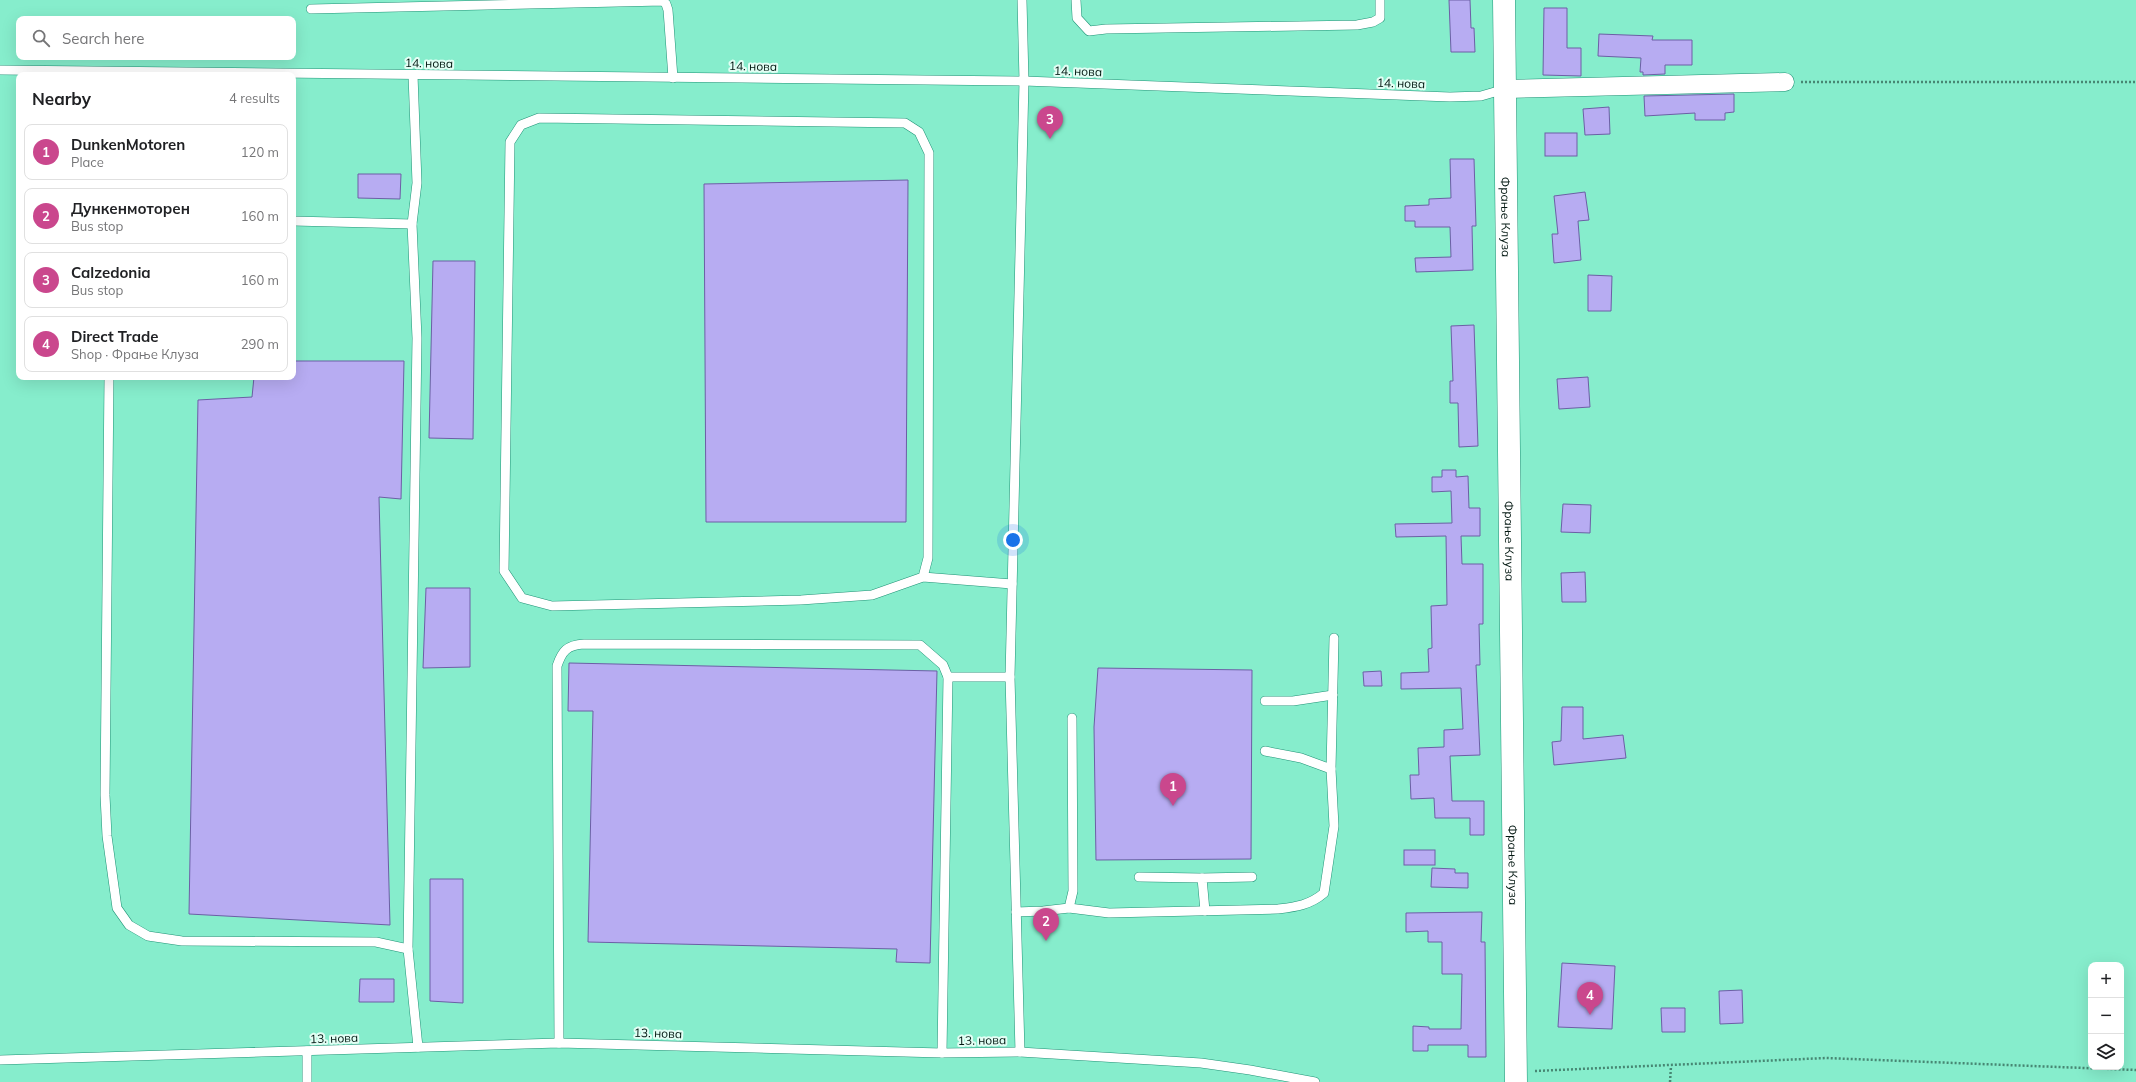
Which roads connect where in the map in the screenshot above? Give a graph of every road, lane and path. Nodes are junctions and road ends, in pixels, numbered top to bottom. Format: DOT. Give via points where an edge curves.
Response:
graph roads {
  1 [pos="1022,0"];
  2 [pos="1076,0"];
  3 [pos="1380,0"];
  4 [pos="1504,0"];
  5 [pos="311,9"];
  6 [pos="0,70"];
  7 [pos="165,72"];
  8 [pos="296,74"];
  9 [pos="413,75"];
  10 [pos="673,78"];
  11 [pos="1024,81"];
  12 [pos="1784,82"];
  13 [pos="2136,82"];
  14 [pos="1505,88"];
  15 [pos="296,221"];
  16 [pos="412,224"];
  17 [pos="109,380"];
  18 [pos="923,577"];
  19 [pos="1012,584"];
  20 [pos="1334,638"];
  21 [pos="1010,676"];
  22 [pos="948,678"];
  23 [pos="1333,695"];
  24 [pos="1265,701"];
  25 [pos="1072,718"];
  26 [pos="1265,751"];
  27 [pos="1331,769"];
  28 [pos="1139,877"];
  29 [pos="1252,877"];
  30 [pos="1202,878"];
  31 [pos="1069,908"];
  32 [pos="1205,911"];
  33 [pos="1016,912"];
  34 [pos="408,949"];
  35 [pos="559,1043"];
  36 [pos="418,1047"];
  37 [pos="307,1050"];
  38 [pos="1020,1052"];
  39 [pos="942,1053"];
  40 [pos="0,1060"];
  41 [pos="1671,1066"];
  42 [pos="2136,1070"];
  43 [pos="1516,1077"];
  44 [pos="307,1082"];
  45 [pos="1314,1082"];
  46 [pos="1670,1082"];
  1 -- 11 [label="lane"];
  2 -- 3 [label="lane" via="1077,18 1089,31 1357,25 1380,18"];
  4 -- 14 [label="main road, Фрање Клуза"];
  5 -- 10 [label="lane" via="663,2 668,10"];
  6 -- 7 [label="lane, 14. нова"];
  8 -- 9 [label="lane, 14. нова"];
  9 -- 10 [label="lane, 14. нова"];
  9 -- 16 [label="lane" via="417,182"];
  10 -- 11 [label="lane, 14. нова"];
  11 -- 14 [label="lane, 14. нова" via="1450,97 1480,96"];
  11 -- 19 [label="lane"];
  12 -- 13 [label="path"];
  12 -- 14 [label="street"];
  14 -- 43 [label="main road, Фрање Клуза"];
  15 -- 16 [label="lane"];
  16 -- 34 [label="lane" via="417,338"];
  17 -- 34 [label="lane" via="106,795 116,908 129,925 148,936 182,941 376,942"];
  18 -- 18 [label="lane" via="928,558 929,153 919,132 905,123 539,118 521,125 510,142 504,571 522,598 552,606 801,600 872,595"];
  18 -- 19 [label="lane"];
  19 -- 21 [label="lane"];
  20 -- 23 [label="lane"];
  21 -- 22 [label="lane"];
  21 -- 33 [label="lane"];
  22 -- 35 [label="lane" via="943,665 920,645 573,644 562,653 557,673"];
  22 -- 39 [label="lane"];
  23 -- 24 [label="lane" via="1292,702"];
  23 -- 27 [label="lane"];
  25 -- 31 [label="lane" via="1073,891"];
  26 -- 27 [label="lane" via="1301,758"];
  27 -- 32 [label="lane" via="1334,826 1324,893 1314,901 1297,907"];
  28 -- 30 [label="lane"];
  29 -- 30 [label="lane"];
  30 -- 32 [label="lane"];
  31 -- 32 [label="lane" via="1109,913"];
  31 -- 33 [label="lane"];
  33 -- 38 [label="lane"];
  34 -- 36 [label="lane"];
  35 -- 36 [label="lane, 13. нова"];
  35 -- 39 [label="lane, 13. нова"];
  36 -- 37 [label="lane, 13. нова"];
  37 -- 40 [label="lane, 13. нова"];
  37 -- 44 [label="lane"];
  38 -- 39 [label="lane, 13. нова"];
  38 -- 45 [label="lane, 13. нова" via="1200,1063"];
  41 -- 42 [label="path" via="1826,1058"];
  41 -- 43 [label="path"];
  41 -- 46 [label="path"];
}
